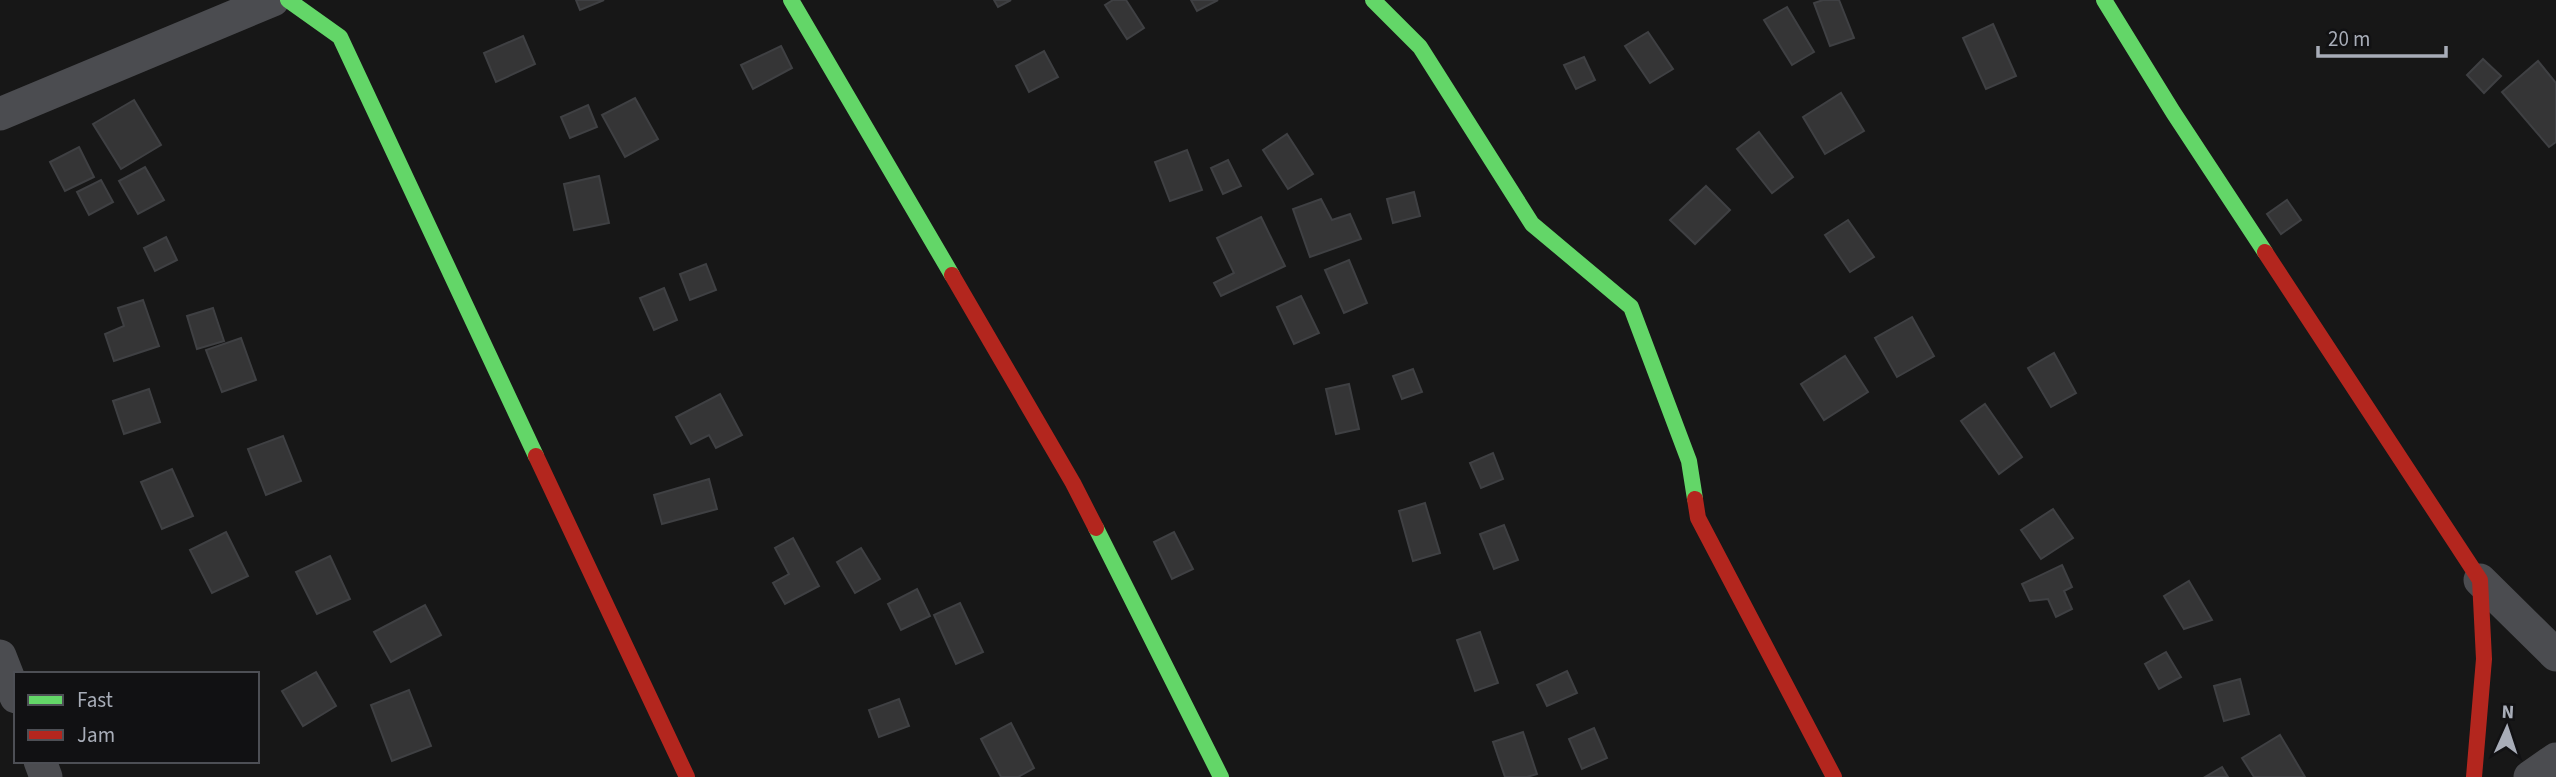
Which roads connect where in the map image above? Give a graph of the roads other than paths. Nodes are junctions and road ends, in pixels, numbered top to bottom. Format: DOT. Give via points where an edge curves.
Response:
graph roads {
  1 [pos="273,0"];
  2 [pos="288,0"];
  3 [pos="791,0"];
  4 [pos="1373,0"];
  5 [pos="2104,0"];
  6 [pos="0,114"];
  7 [pos="2480,580"];
  8 [pos="2556,655"];
  9 [pos="0,656"];
  10 [pos="14,692"];
  11 [pos="2556,759"];
  12 [pos="687,777"];
  13 [pos="1221,777"];
  14 [pos="1833,777"];
  15 [pos="2474,777"];
  16 [pos="2530,777"];
  1 -- 6 [label="street"];
  2 -- 12 [label="street" via="340,37"];
  3 -- 13 [label="street" via="1073,483"];
  4 -- 14 [label="street" via="1420,47 1532,224 1630,307 1689,461 1698,518"];
  5 -- 7 [label="street"];
  7 -- 8 [label="street"];
  7 -- 15 [label="street" via="2484,659"];
  9 -- 10 [label="street"];
  11 -- 16 [label="street"];
}
